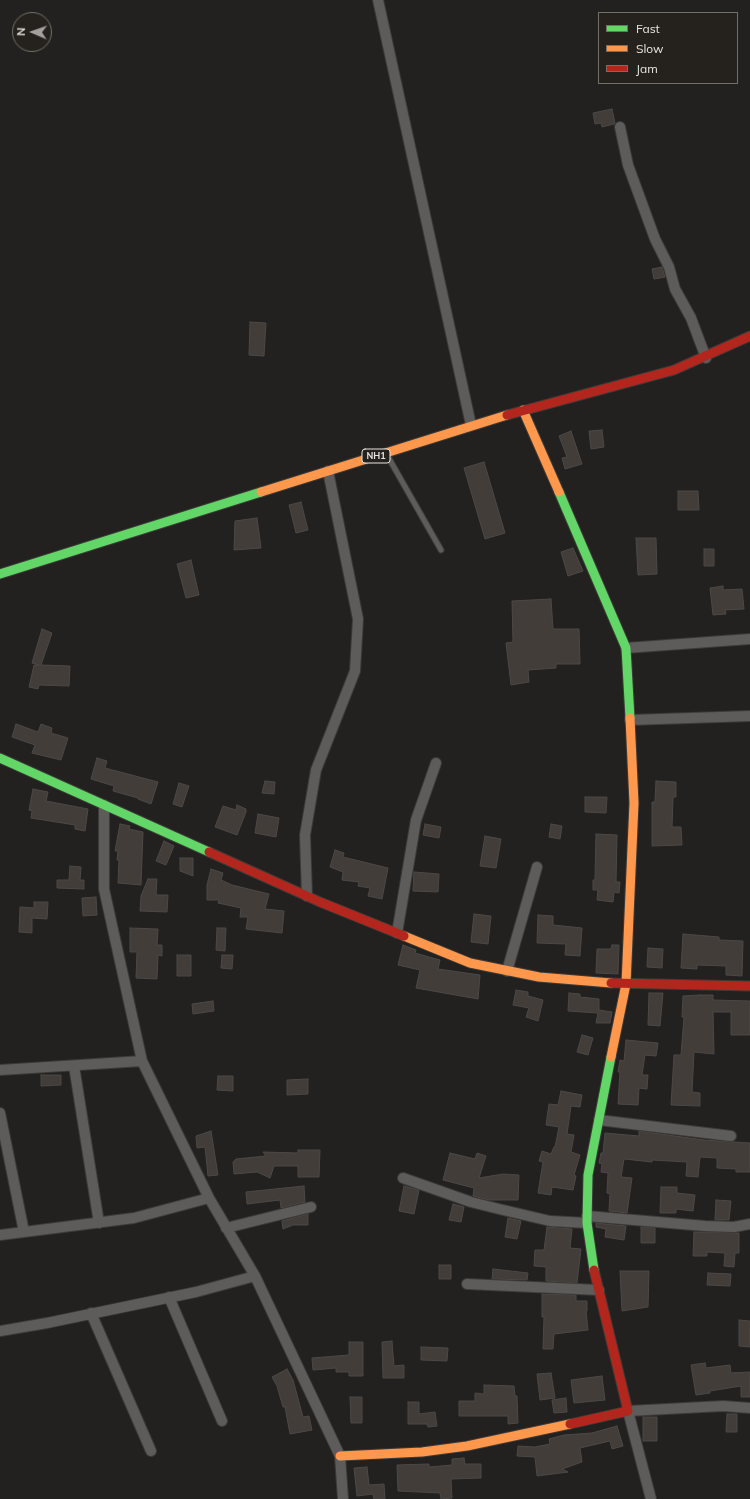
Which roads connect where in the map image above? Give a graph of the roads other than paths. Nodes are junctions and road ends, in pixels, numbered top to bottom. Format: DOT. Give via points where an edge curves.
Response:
graph roads {
  1 [pos="378,0"];
  2 [pos="620,127"];
  3 [pos="750,336"];
  4 [pos="706,358"];
  5 [pos="523,410"];
  6 [pos="471,425"];
  7 [pos="385,452"];
  8 [pos="328,470"];
  9 [pos="441,550"];
  10 [pos="0,574"];
  11 [pos="750,639"];
  12 [pos="626,648"];
  13 [pos="750,716"];
  14 [pos="630,720"];
  15 [pos="0,758"];
  16 [pos="436,763"];
  17 [pos="104,805"];
  18 [pos="537,867"];
  19 [pos="307,896"];
  20 [pos="397,933"];
  21 [pos="507,971"];
  22 [pos="626,984"];
  23 [pos="750,986"];
  24 [pos="142,1061"];
  25 [pos="74,1066"];
  26 [pos="0,1070"];
  27 [pos="0,1113"];
  28 [pos="599,1120"];
  29 [pos="731,1136"];
  30 [pos="404,1178"];
  31 [pos="209,1198"];
  32 [pos="311,1207"];
  33 [pos="587,1220"];
  34 [pos="99,1223"];
  35 [pos="750,1224"];
  36 [pos="226,1228"];
  37 [pos="24,1232"];
  38 [pos="0,1235"];
  39 [pos="255,1276"];
  40 [pos="467,1284"];
  41 [pos="599,1290"];
  42 [pos="169,1297"];
  43 [pos="91,1314"];
  44 [pos="0,1330"];
  45 [pos="750,1408"];
  46 [pos="628,1410"];
  47 [pos="222,1421"];
  48 [pos="151,1451"];
  49 [pos="340,1456"];
  50 [pos="343,1499"];
  51 [pos="651,1499"];
  1 -- 6 [label="street"];
  2 -- 4 [label="street" via="628,165 655,239"];
  3 -- 4 [label="main road, NH1"];
  4 -- 5 [label="main road, NH1" via="626,385"];
  5 -- 6 [label="main road, NH1"];
  5 -- 12 [label="main road"];
  6 -- 7 [label="main road, NH1"];
  7 -- 8 [label="main road, NH1"];
  7 -- 9 [label="lane"];
  8 -- 10 [label="main road, NH1"];
  8 -- 19 [label="street" via="358,619 355,671 316,770 305,835"];
  11 -- 12 [label="street"];
  12 -- 14 [label="main road"];
  13 -- 14 [label="street"];
  14 -- 22 [label="main road" via="634,803"];
  15 -- 17 [label="main road"];
  16 -- 20 [label="street" via="416,820"];
  17 -- 19 [label="main road"];
  17 -- 24 [label="street" via="104,889"];
  18 -- 21 [label="street"];
  19 -- 20 [label="main road"];
  20 -- 21 [label="main road" via="470,963"];
  21 -- 22 [label="main road" via="539,977"];
  22 -- 23 [label="main road"];
  22 -- 28 [label="main road"];
  24 -- 25 [label="street"];
  24 -- 31 [label="street"];
  25 -- 26 [label="street"];
  25 -- 34 [label="street"];
  27 -- 37 [label="street"];
  28 -- 29 [label="street"];
  28 -- 33 [label="main road" via="588,1175"];
  30 -- 33 [label="street" via="485,1205 550,1220"];
  31 -- 34 [label="street" via="134,1218"];
  31 -- 36 [label="street"];
  32 -- 36 [label="street"];
  33 -- 35 [label="street" via="734,1227"];
  33 -- 41 [label="main road"];
  34 -- 37 [label="street"];
  36 -- 39 [label="street"];
  37 -- 38 [label="street"];
  39 -- 42 [label="street"];
  39 -- 49 [label="street"];
  40 -- 41 [label="street"];
  41 -- 46 [label="main road"];
  42 -- 43 [label="street"];
  42 -- 47 [label="street"];
  43 -- 44 [label="street"];
  43 -- 48 [label="street"];
  45 -- 46 [label="street" via="723,1406"];
  46 -- 49 [label="main road" via="466,1446 422,1452"];
  46 -- 51 [label="street"];
  49 -- 50 [label="street"];
}
